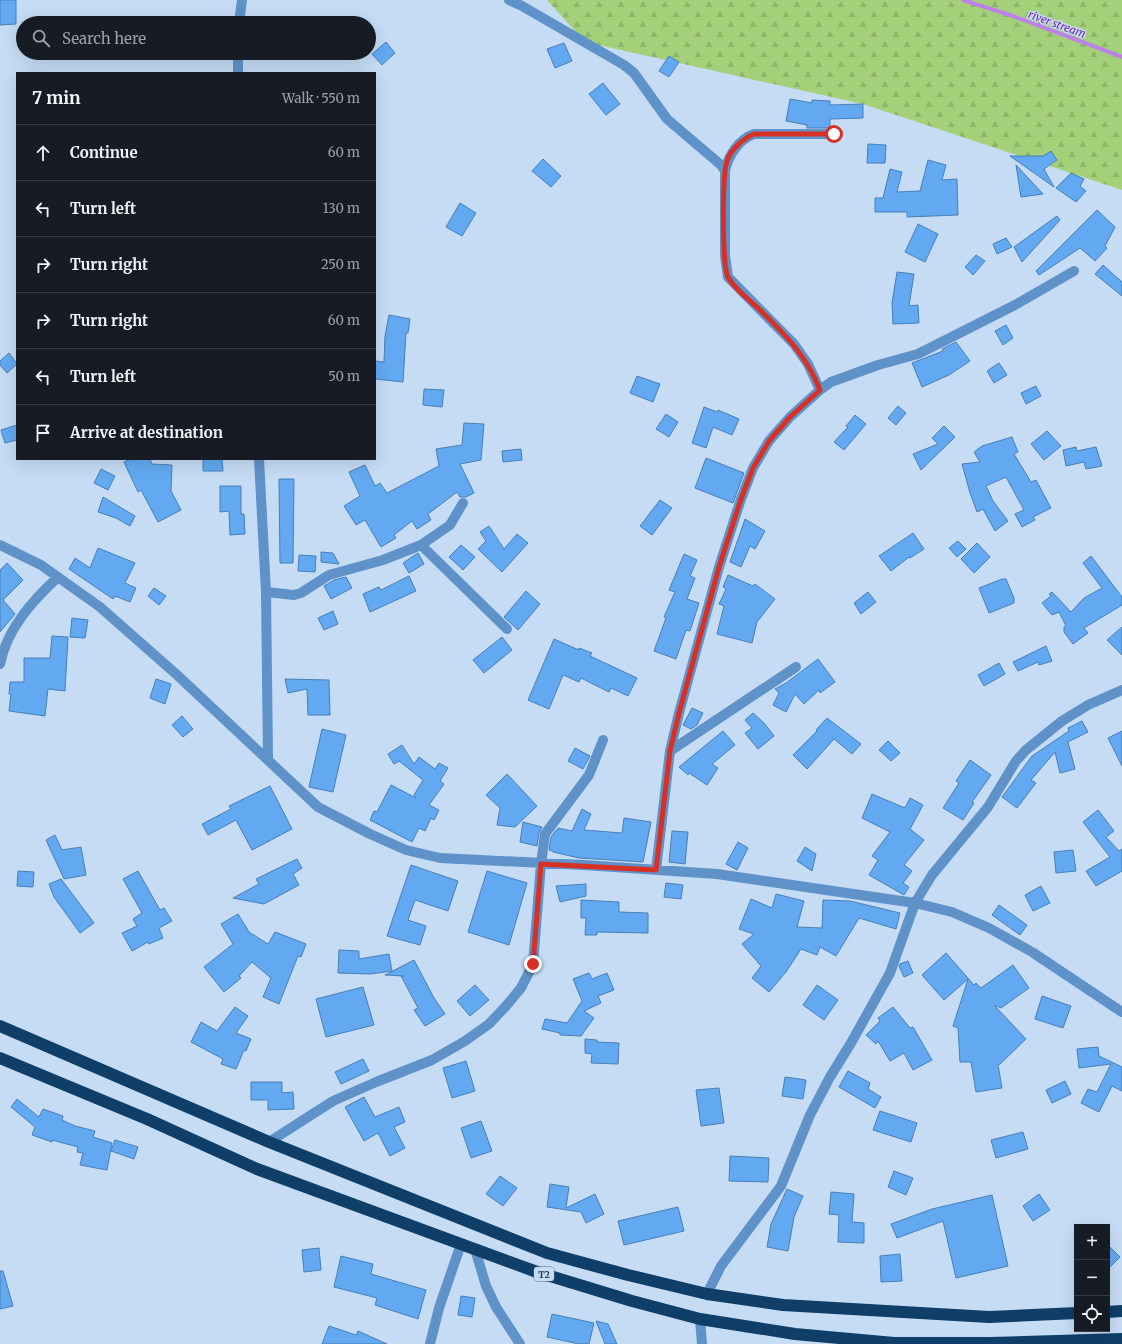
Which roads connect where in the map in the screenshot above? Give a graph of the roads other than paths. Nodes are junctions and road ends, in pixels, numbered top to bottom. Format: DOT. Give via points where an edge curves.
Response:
graph roads {
  1 [pos="242,0"];
  2 [pos="508,0"];
  3 [pos="240,16"];
  4 [pos="238,60"];
  5 [pos="238,72"];
  6 [pos="834,134"];
  7 [pos="725,171"];
  8 [pos="1074,271"];
  9 [pos="820,390"];
  10 [pos="259,460"];
  11 [pos="463,503"];
  12 [pos="0,545"];
  13 [pos="421,545"];
  14 [pos="58,577"];
  15 [pos="266,592"];
  16 [pos="507,629"];
  17 [pos="0,664"];
  18 [pos="796,667"];
  19 [pos="1122,690"];
  20 [pos="603,740"];
  21 [pos="670,751"];
  22 [pos="268,758"];
  23 [pos="541,864"];
  24 [pos="656,870"];
  25 [pos="915,903"];
  26 [pos="1122,1012"];
  27 [pos="0,1026"];
  28 [pos="0,1058"];
  29 [pos="269,1142"];
  30 [pos="462,1244"];
  31 [pos="475,1249"];
  32 [pos="707,1294"];
  33 [pos="1122,1311"];
  34 [pos="1110,1312"];
  35 [pos="1074,1313"];
  36 [pos="700,1319"];
  37 [pos="1122,1339"];
  38 [pos="1106,1342"];
  39 [pos="430,1344"];
  40 [pos="520,1344"];
  41 [pos="702,1344"];
  1 -- 3 [label="street"];
  2 -- 7 [label="street" via="624,65 634,73 667,119 713,157"];
  4 -- 5 [label="street"];
  6 -- 7 [label="street" via="754,134 747,137 730,154"];
  7 -- 9 [label="street" via="725,256 728,277 794,344 808,364"];
  8 -- 9 [label="street" via="1015,305 918,354 847,375"];
  9 -- 21 [label="street" via="790,417 769,441 753,468 719,567"];
  10 -- 15 [label="street"];
  11 -- 13 [label="street" via="450,525"];
  12 -- 14 [label="street"];
  13 -- 15 [label="street" via="383,560 329,575 301,593 294,595"];
  13 -- 16 [label="street"];
  14 -- 17 [label="street" via="22,616 2,652"];
  14 -- 22 [label="street" via="100,607"];
  15 -- 22 [label="street"];
  18 -- 21 [label="street"];
  19 -- 25 [label="street" via="1088,705 1062,721 1026,750 1016,761 988,807 932,875"];
  20 -- 23 [label="street" via="589,775 548,829"];
  21 -- 24 [label="street"];
  22 -- 23 [label="street" via="318,807 406,850 440,858"];
  23 -- 24 [label="street"];
  23 -- 29 [label="street" via="533,964 521,988 489,1024 432,1060 333,1101"];
  24 -- 25 [label="street" via="718,874"];
  25 -- 26 [label="street" via="952,912 989,928 1032,952"];
  25 -- 32 [label="street" via="890,973 810,1115 781,1186 721,1266"];
  27 -- 29 [label="highway, T2"];
  28 -- 30 [label="highway, T2" via="147,1119 257,1169"];
  29 -- 32 [label="highway, T2" via="547,1253"];
  30 -- 31 [label="highway, T2"];
  30 -- 39 [label="street" via="438,1308"];
  31 -- 36 [label="highway, T2" via="536,1272"];
  31 -- 40 [label="street" via="486,1286"];
  32 -- 35 [label="highway, T2" via="783,1305 891,1312 989,1317"];
  33 -- 34 [label="highway"];
  36 -- 38 [label="highway, T2" via="794,1334 894,1343"];
  36 -- 41 [label="street"];
  37 -- 38 [label="highway, T2"];
}
